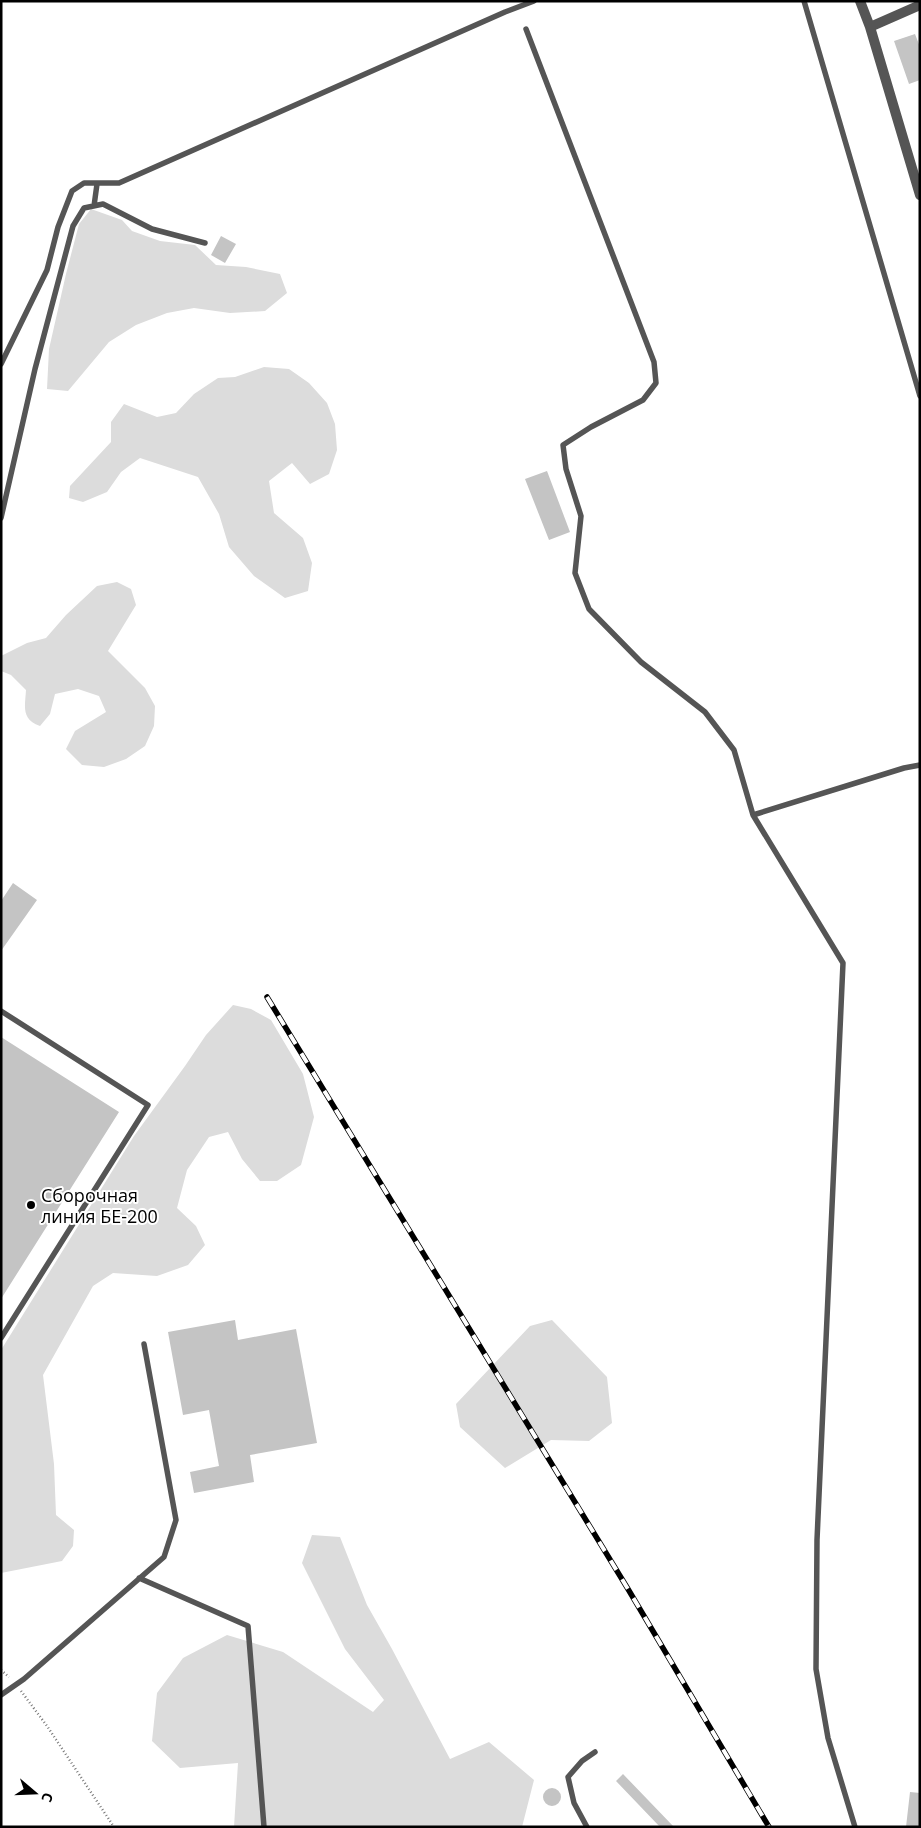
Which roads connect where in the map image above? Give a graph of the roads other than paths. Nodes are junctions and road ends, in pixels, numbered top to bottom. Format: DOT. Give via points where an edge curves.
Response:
graph roads {
  1 [pos="534,1"];
  2 [pos="804,1"];
  3 [pos="860,1"];
  4 [pos="920,5"];
  5 [pos="870,27"];
  6 [pos="526,29"];
  7 [pos="98,184"];
  8 [pos="920,195"];
  9 [pos="94,206"];
  10 [pos="205,243"];
  11 [pos="1,364"];
  12 [pos="920,396"];
  13 [pos="1,518"];
  14 [pos="920,765"];
  15 [pos="753,815"];
  16 [pos="1,1011"];
  17 [pos="1,1338"];
  18 [pos="144,1344"];
  19 [pos="140,1578"];
  20 [pos="1,1695"];
  21 [pos="595,1752"];
  22 [pos="264,1827"];
  23 [pos="587,1827"];
  24 [pos="855,1827"];
  1 -- 7 [label="lane" via="119,183"];
  2 -- 12 [label="lane"];
  3 -- 5 [label="street"];
  4 -- 5 [label="street"];
  5 -- 8 [label="street"];
  6 -- 15 [label="lane" via="654,362 656,383 643,400 591,426 564,445 566,469 581,516 575,573 589,609 641,662 705,712 734,750"];
  7 -- 9 [label="lane"];
  7 -- 11 [label="lane" via="84,184 72,191 47,270"];
  9 -- 10 [label="lane" via="103,204 152,229"];
  9 -- 13 [label="lane" via="84,208 73,226"];
  14 -- 15 [label="lane"];
  15 -- 24 [label="lane" via="843,963 818,1540 816,1669 828,1738"];
  16 -- 17 [label="lane" via="148,1105"];
  18 -- 19 [label="lane" via="176,1520 164,1556"];
  19 -- 20 [label="lane"];
  19 -- 22 [label="lane" via="248,1626"];
  21 -- 23 [label="lane" via="582,1761 568,1778 574,1803"];
}
